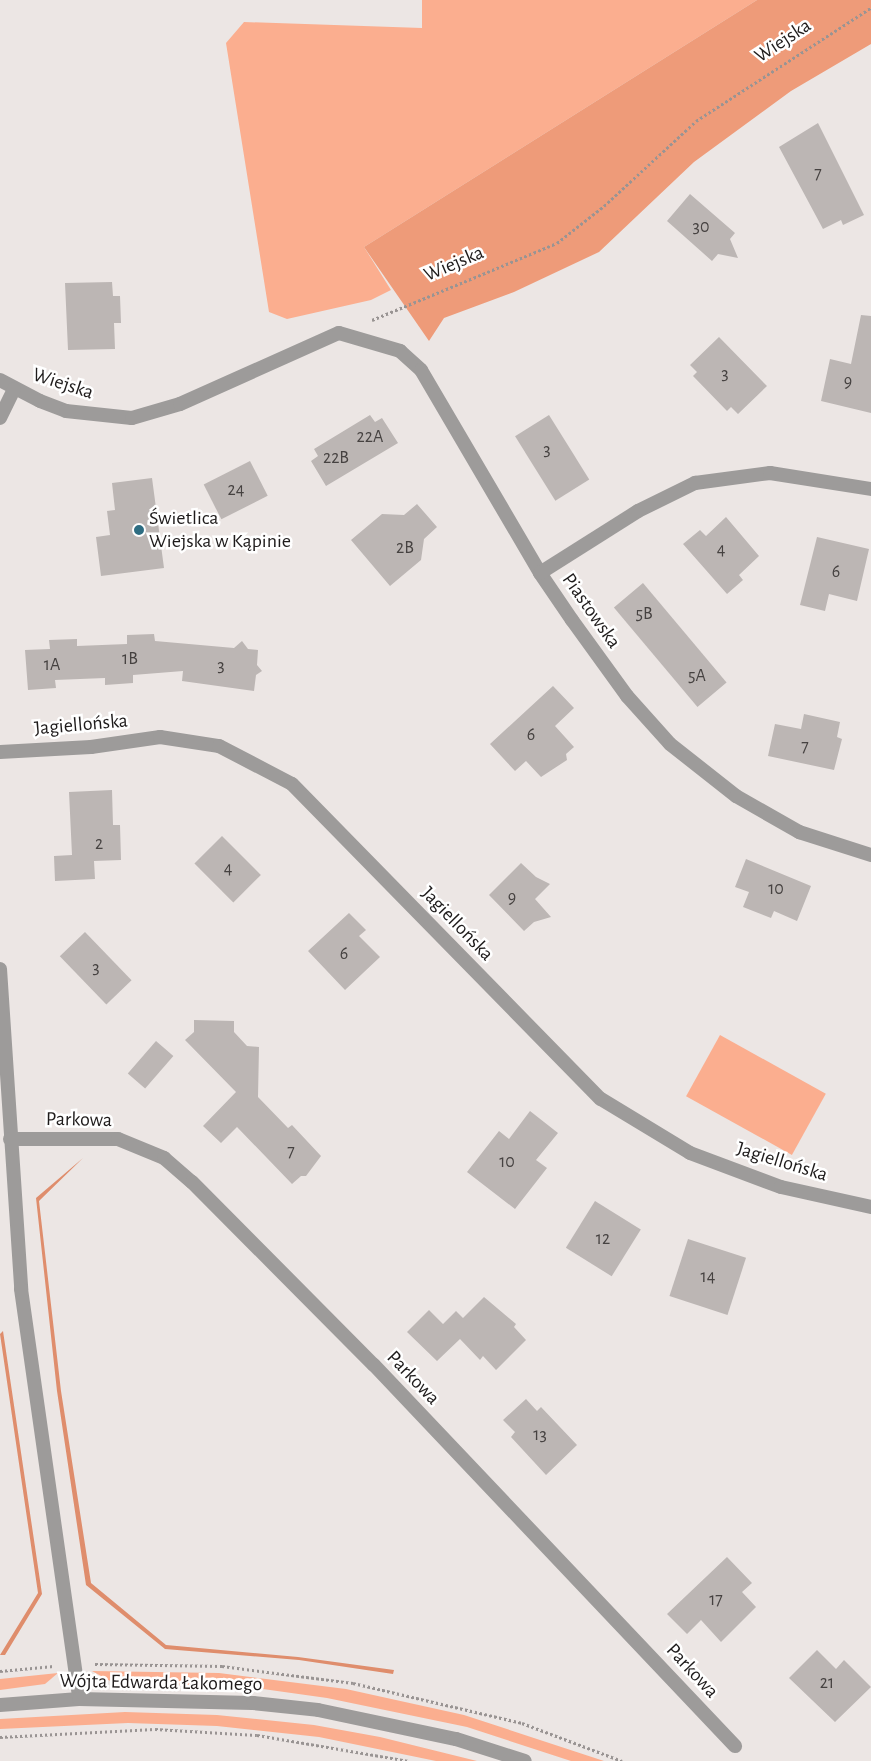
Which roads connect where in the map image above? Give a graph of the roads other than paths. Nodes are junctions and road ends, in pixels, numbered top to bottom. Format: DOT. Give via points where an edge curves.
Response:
graph roads {
  1 [pos="339,334"];
  2 [pos="0,380"];
  3 [pos="14,389"];
  4 [pos="0,418"];
  5 [pos="871,489"];
  6 [pos="540,573"];
  7 [pos="0,752"];
  8 [pos="871,855"];
  9 [pos="0,969"];
  10 [pos="10,1139"];
  11 [pos="871,1207"];
  12 [pos="79,1699"];
  13 [pos="0,1705"];
  14 [pos="735,1746"];
  15 [pos="525,1761"];
  1 -- 3 [label="street, Wiejska" via="180,404 132,418 66,411"];
  1 -- 6 [label="street, Piastowska" via="400,351 421,370"];
  2 -- 3 [label="street, Wiejska"];
  3 -- 4 [label="street"];
  5 -- 6 [label="street" via="770,474 694,483 638,511"];
  6 -- 8 [label="street, Piastowska" via="627,696 698,770 799,832"];
  7 -- 11 [label="street, Jagiellońska" via="91,747 160,737 219,746 292,784 601,1099 690,1153 781,1187"];
  9 -- 10 [label="street"];
  10 -- 12 [label="street" via="20,1289"];
  10 -- 14 [label="street, Parkowa" via="118,1139 164,1158 192,1182 374,1365"];
  12 -- 13 [label="street, Wójta Edwarda Łakomego"];
  12 -- 15 [label="street, Wójta Edwarda Łakomego" via="191,1699 318,1710 456,1739"];
}
